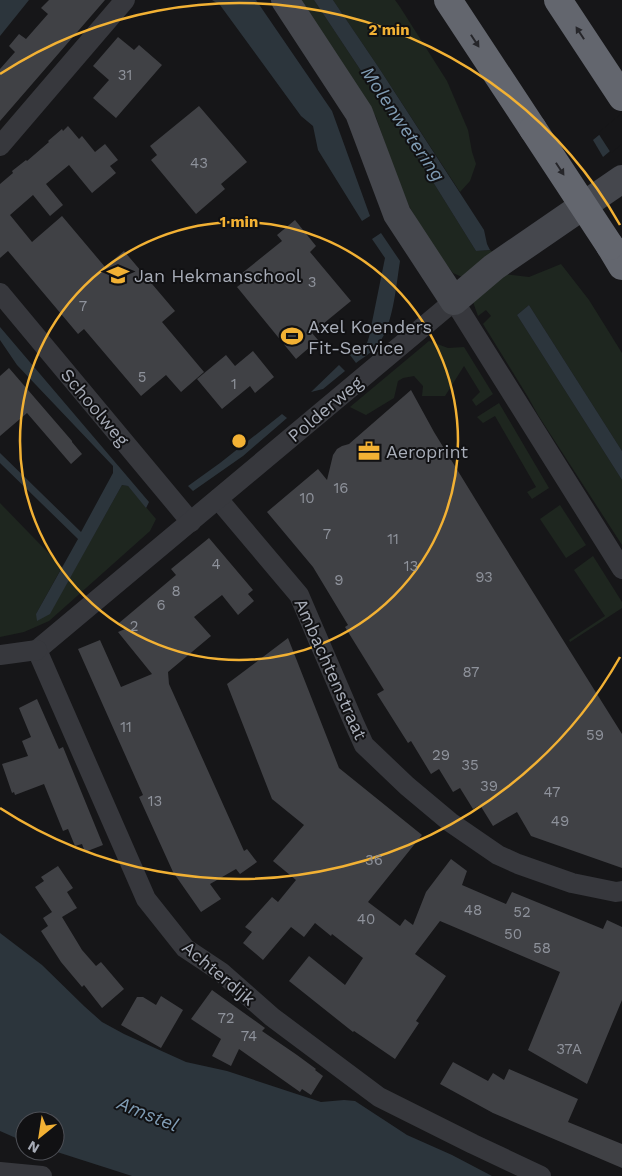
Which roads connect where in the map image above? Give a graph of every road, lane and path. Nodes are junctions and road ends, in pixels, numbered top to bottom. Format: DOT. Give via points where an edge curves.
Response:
graph roads {
  1 [pos="125,0"];
  2 [pos="284,0"];
  3 [pos="448,0"];
  4 [pos="558,0"];
  5 [pos="622,97"];
  6 [pos="0,146"];
  7 [pos="622,179"];
  8 [pos="616,256"];
  9 [pos="0,293"];
  10 [pos="454,301"];
  11 [pos="218,498"];
  12 [pos="191,522"];
  13 [pos="622,569"];
  14 [pos="37,650"];
  15 [pos="0,655"];
  16 [pos="622,891"];
  17 [pos="0,1172"];
  18 [pos="42,1176"];
  19 [pos="541,1176"];
  1 -- 6 [label="street"];
  2 -- 10 [label="street" via="359,113 397,214"];
  3 -- 8 [label="highway, one-way, bridge"];
  5 -- 4 [label="highway, one-way"];
  7 -- 10 [label="street, Polderweg" via="494,268"];
  9 -- 12 [label="street, Schoolweg"];
  10 -- 11 [label="street, Polderweg"];
  10 -- 13 [label="street"];
  11 -- 12 [label="street, Polderweg"];
  11 -- 16 [label="street, Ambachtenstraat" via="299,595 364,745 450,822 498,855 572,883"];
  12 -- 14 [label="street, Polderweg"];
  14 -- 15 [label="street"];
  14 -- 19 [label="street, Achterdijk" via="146,899 185,948 221,972 272,1017 379,1097"];
  17 -- 18 [label="street"];
}
